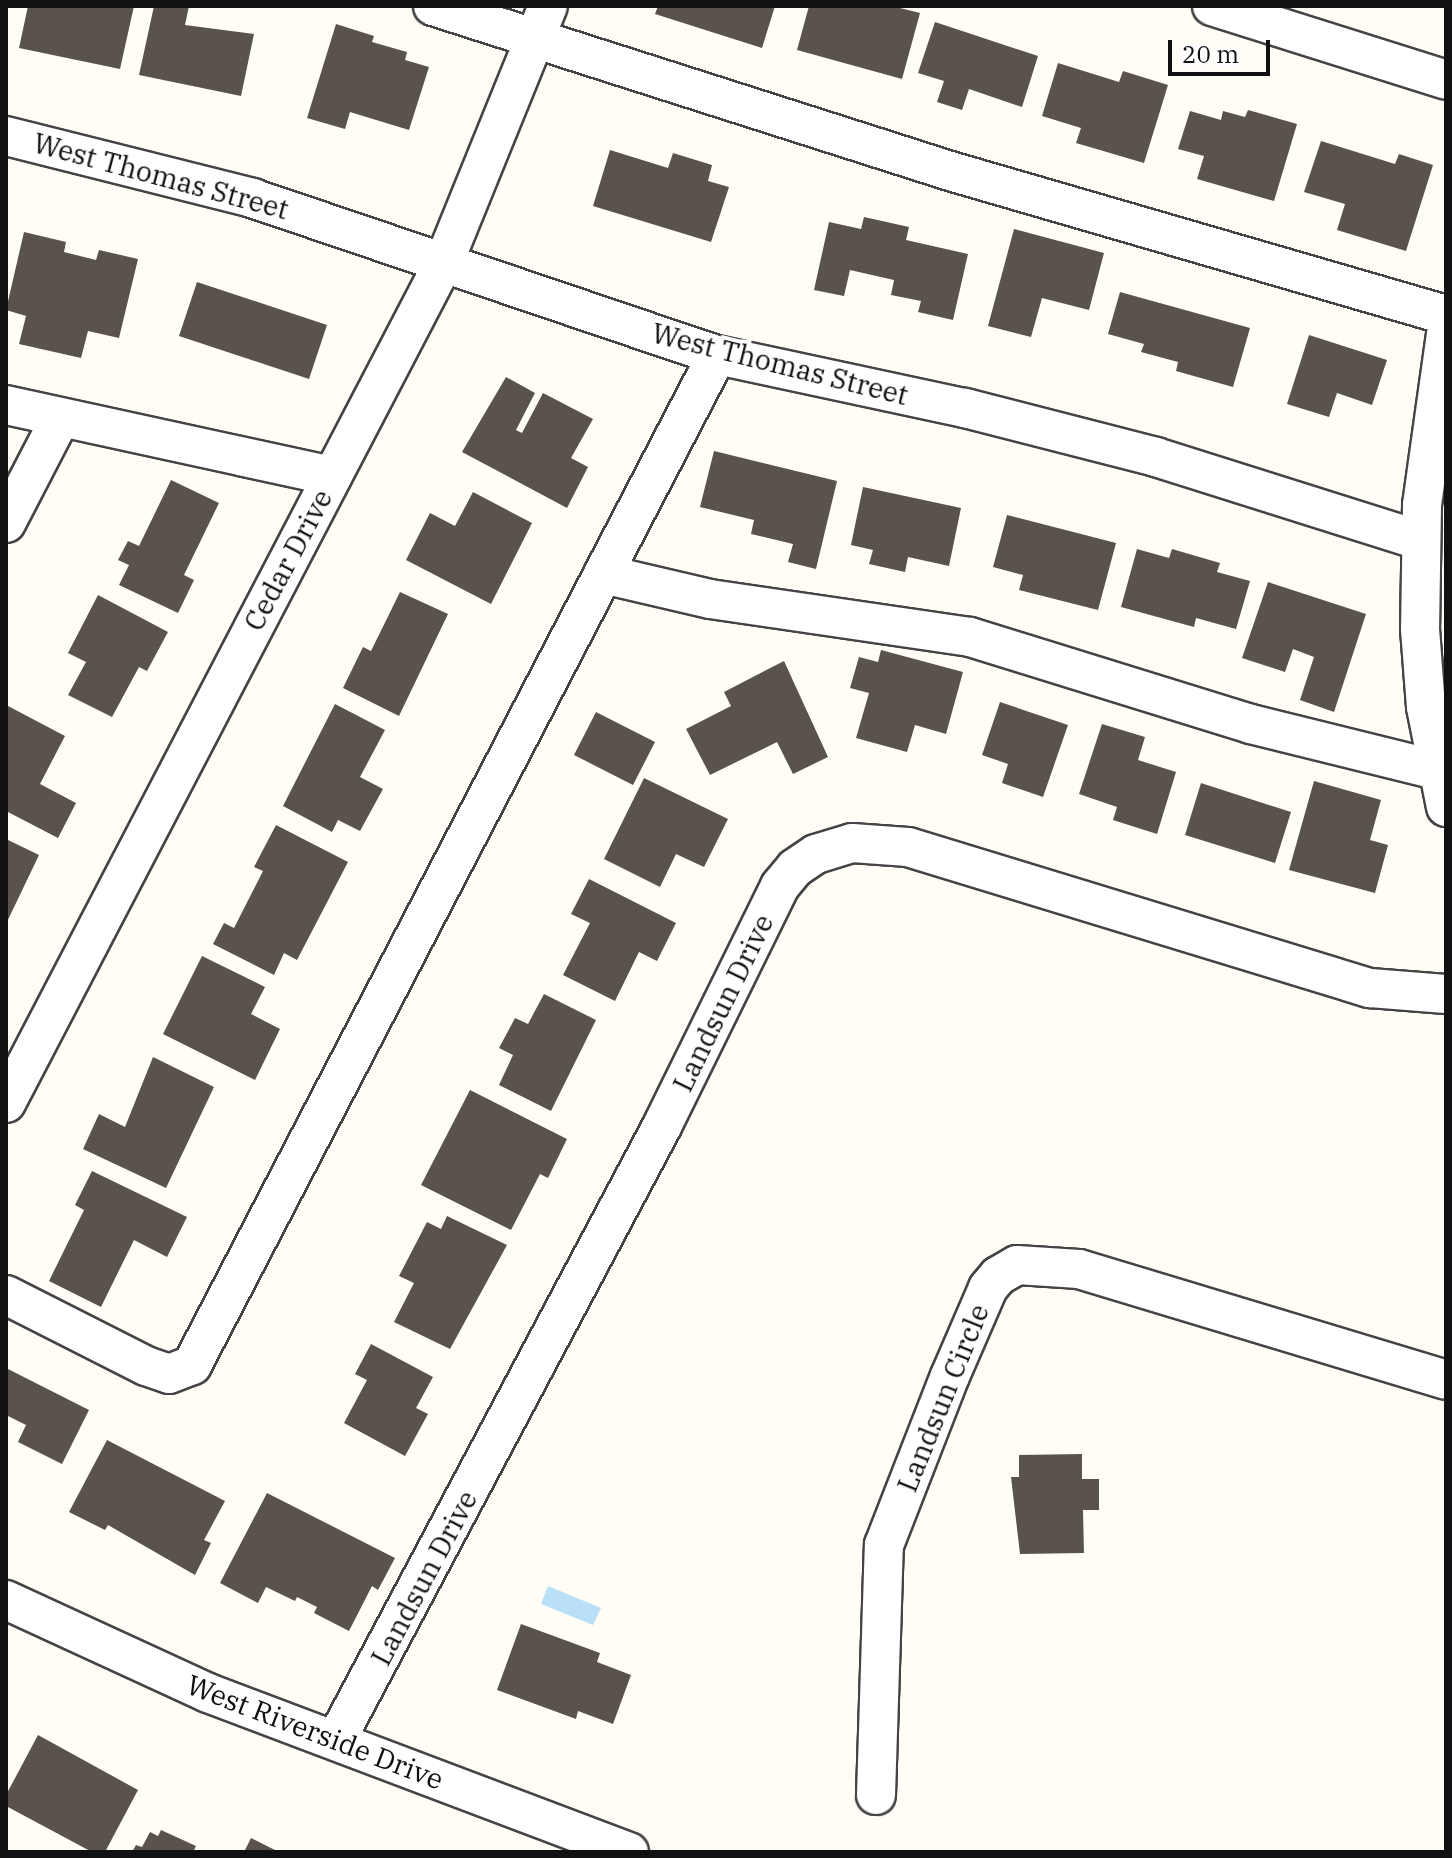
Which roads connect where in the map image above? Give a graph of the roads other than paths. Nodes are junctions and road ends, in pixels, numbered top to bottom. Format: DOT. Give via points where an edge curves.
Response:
graph roads {
  1 [pos="433,6"];
  2 [pos="1212,6"];
  3 [pos="542,23"];
  4 [pos="1446,80"];
  5 [pos="6,136"];
  6 [pos="444,262"];
  7 [pos="1446,315"];
  8 [pos="1446,334"];
  9 [pos="717,355"];
  10 [pos="6,405"];
  11 [pos="61,417"];
  12 [pos="332,476"];
  13 [pos="6,523"];
  14 [pos="1420,540"];
  15 [pos="603,574"];
  16 [pos="1437,770"];
  17 [pos="1446,807"];
  18 [pos="1446,994"];
  19 [pos="6,1103"];
  20 [pos="6,1295"];
  21 [pos="1446,1380"];
  22 [pos="6,1600"];
  23 [pos="336,1740"];
  24 [pos="876,1795"];
  25 [pos="629,1852"];
  1 -- 3 [label="street"];
  2 -- 4 [label="street"];
  3 -- 6 [label="street, Cedar Drive"];
  3 -- 7 [label="street" via="950,171"];
  5 -- 6 [label="street, West Thomas Street" via="252,198"];
  6 -- 9 [label="street, West Thomas Street"];
  6 -- 12 [label="street, Cedar Drive"];
  8 -- 14 [label="street"];
  9 -- 14 [label="street, West Thomas Street" via="965,408 1156,457"];
  9 -- 15 [label="street"];
  10 -- 11 [label="street"];
  11 -- 12 [label="street"];
  11 -- 13 [label="street"];
  12 -- 19 [label="street, Cedar Drive"];
  14 -- 16 [label="street" via="1420,629"];
  15 -- 16 [label="street" via="710,599 970,637 1251,724"];
  15 -- 20 [label="street" via="192,1365 169,1374 146,1366"];
  16 -- 17 [label="street"];
  18 -- 23 [label="street, Landsun Drive" via="1370,988 908,847 852,843 816,854 795,868 780,886 662,1126"];
  21 -- 24 [label="street, Landsun Circle" via="1079,1269 1017,1265 998,1276 956,1362 884,1545"];
  22 -- 23 [label="street, West Riverside Drive" via="208,1693"];
  23 -- 25 [label="street, West Riverside Drive"];
}
